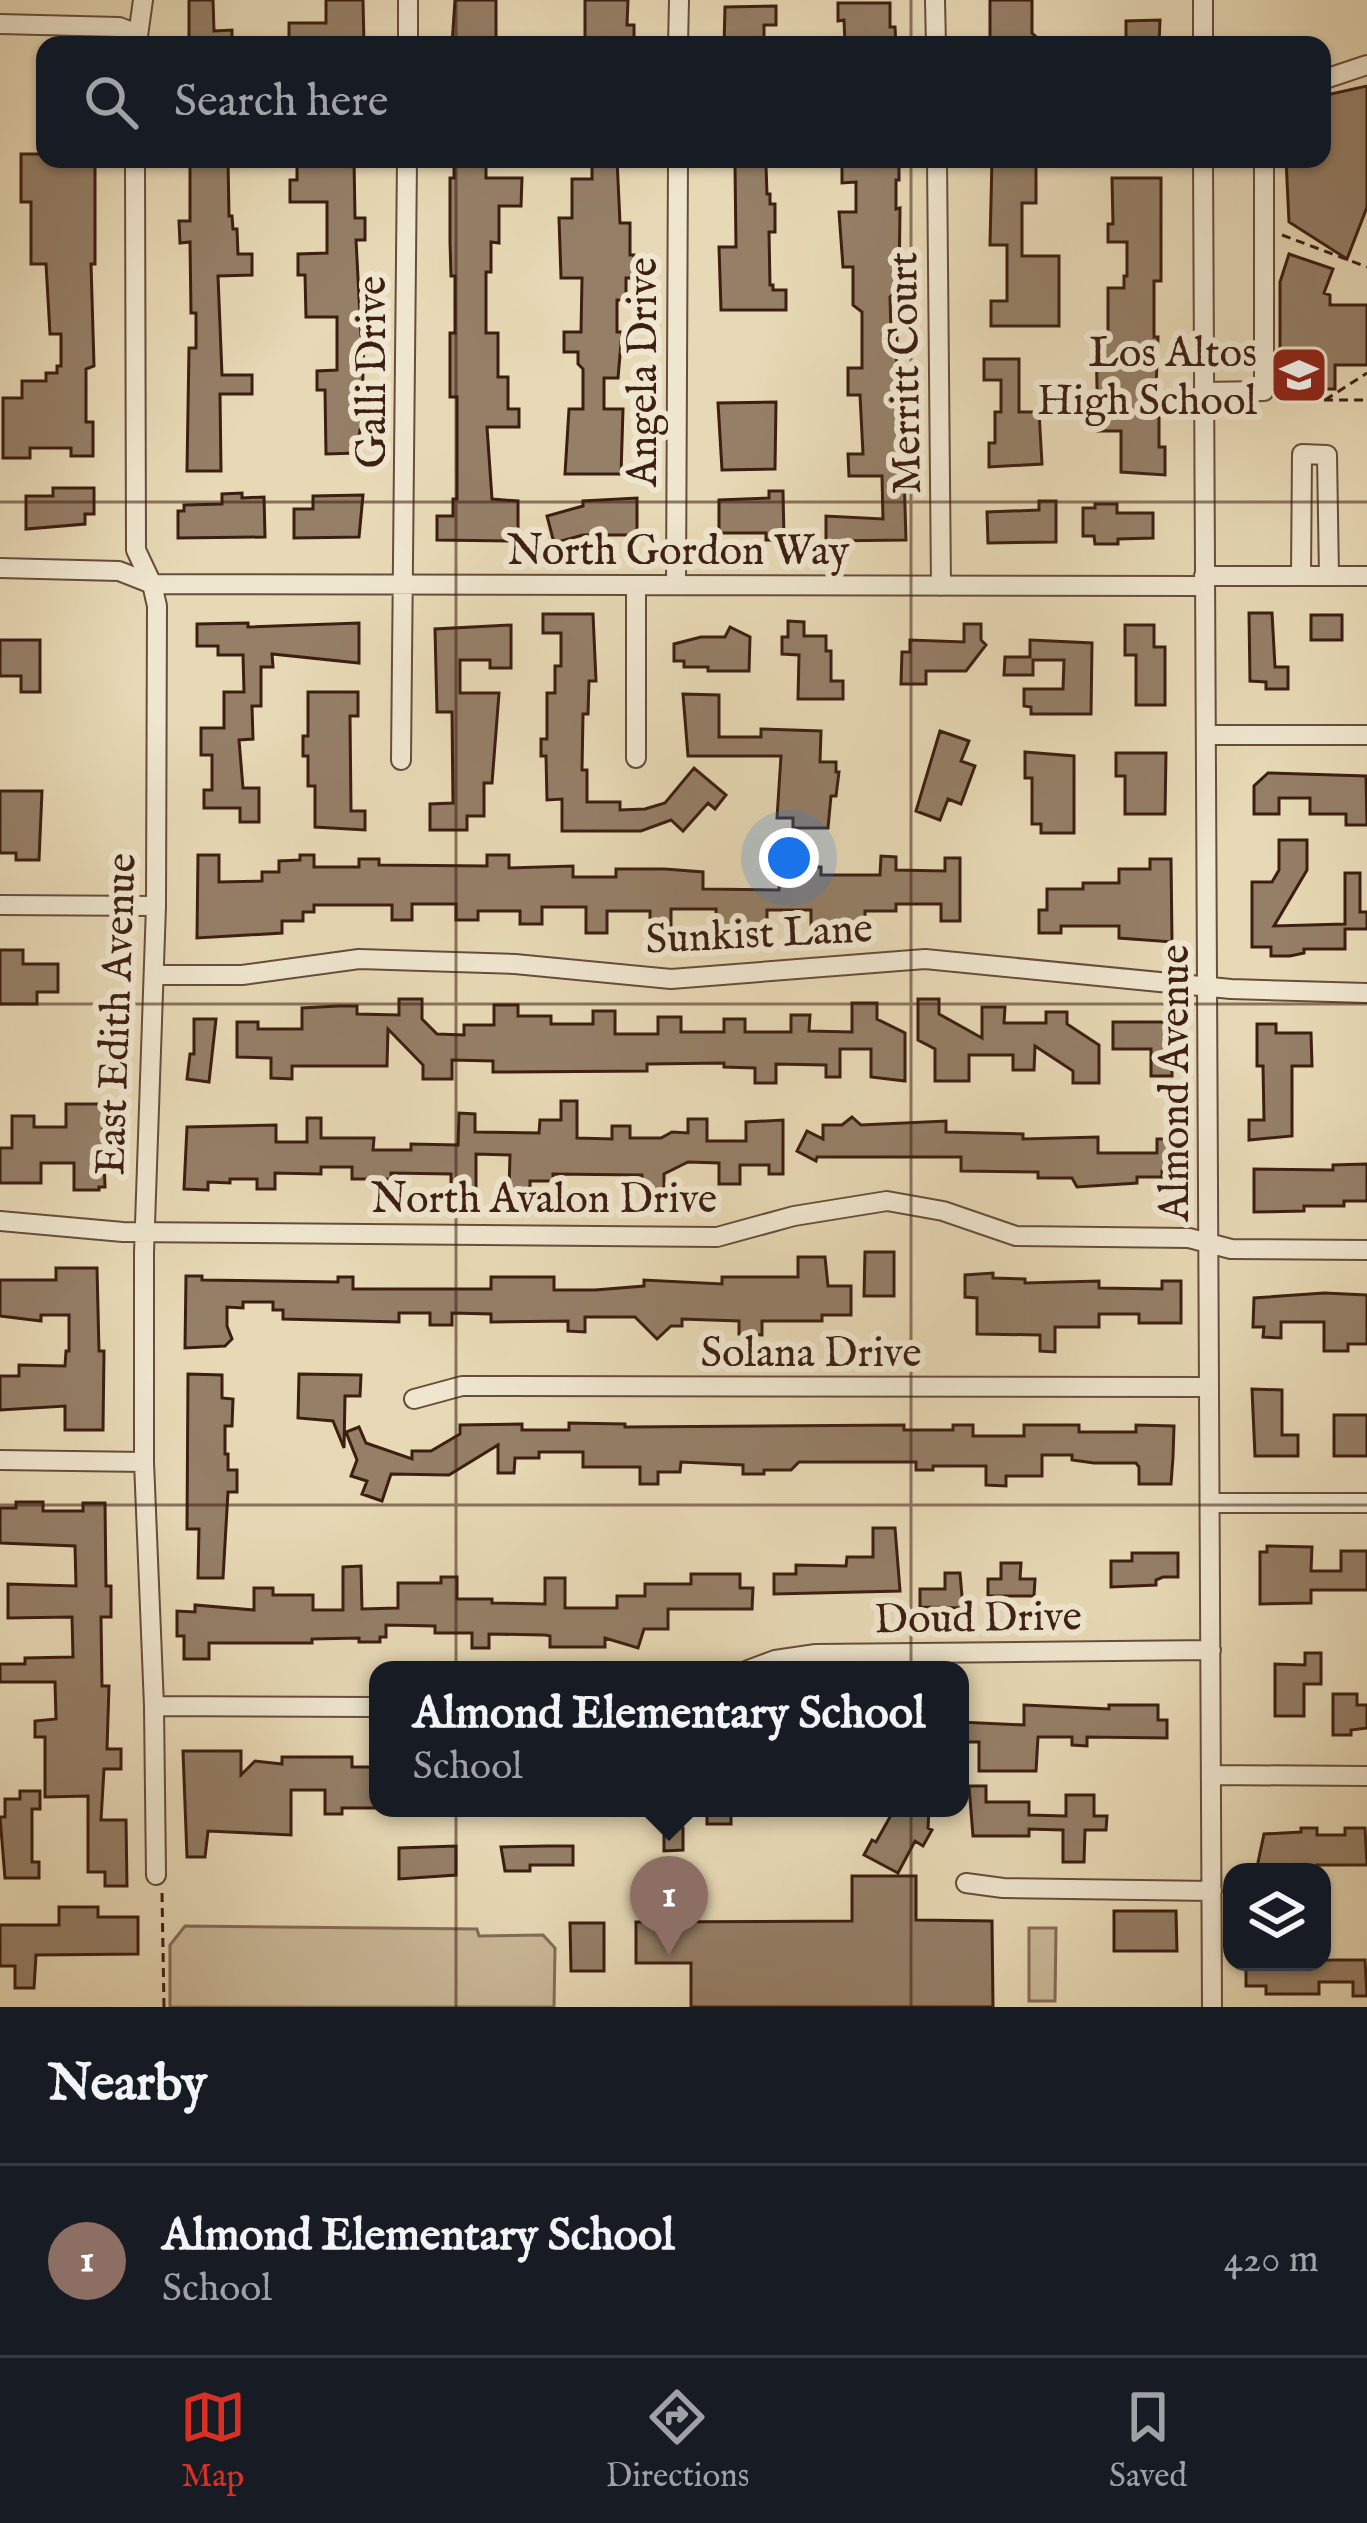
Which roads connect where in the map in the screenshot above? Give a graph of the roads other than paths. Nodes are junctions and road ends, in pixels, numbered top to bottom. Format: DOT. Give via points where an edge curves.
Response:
graph roads {
  1 [pos="142,0"];
  2 [pos="408,0"];
  3 [pos="679,0"];
  4 [pos="935,0"];
  5 [pos="1203,0"];
  6 [pos="0,24"];
  7 [pos="132,36"];
  8 [pos="137,36"];
  9 [pos="408,36"];
  10 [pos="679,36"];
  11 [pos="936,36"];
  12 [pos="1203,36"];
  13 [pos="1367,65"];
  14 [pos="1331,77"];
  15 [pos="135,168"];
  16 [pos="407,168"];
  17 [pos="678,168"];
  18 [pos="937,168"];
  19 [pos="1203,168"];
  20 [pos="1264,168"];
  21 [pos="1203,392"];
  22 [pos="0,568"];
  23 [pos="1301,575"];
  24 [pos="1329,576"];
  25 [pos="1367,576"];
  26 [pos="1204,581"];
  27 [pos="152,584"];
  28 [pos="404,585"];
  29 [pos="636,585"];
  30 [pos="676,585"];
  31 [pos="941,586"];
  32 [pos="1367,734"];
  33 [pos="1206,735"];
  34 [pos="636,758"];
  35 [pos="401,760"];
  36 [pos="0,904"];
  37 [pos="156,906"];
  38 [pos="154,975"];
  39 [pos="1209,984"];
  40 [pos="1367,993"];
  41 [pos="0,1221"];
  42 [pos="144,1233"];
  43 [pos="1210,1243"];
  44 [pos="1367,1250"];
  45 [pos="1209,1387"];
  46 [pos="414,1399"];
  47 [pos="0,1460"];
  48 [pos="145,1462"];
  49 [pos="1211,1503"];
  50 [pos="1367,1503"];
  51 [pos="1211,1650"];
  52 [pos="772,1661"];
  53 [pos="154,1706"];
  54 [pos="369,1707"];
  55 [pos="1212,1775"];
  56 [pos="1367,1776"];
  57 [pos="156,1875"];
  58 [pos="966,1883"];
  59 [pos="1212,1891"];
  60 [pos="1213,2007"];
  1 -- 8 [label="street"];
  2 -- 9 [label="street"];
  3 -- 10 [label="street"];
  4 -- 11 [label="street"];
  5 -- 12 [label="street"];
  6 -- 7 [label="street" via="119,27"];
  13 -- 14 [label="street"];
  15 -- 27 [label="street, East Edith Avenue" via="136,550"];
  16 -- 28 [label="street, Galli Drive"];
  17 -- 30 [label="street, Angela Drive"];
  18 -- 31 [label="street, Merritt Court"];
  19 -- 21 [label="street, Almond Avenue"];
  20 -- 21 [label="street" via="1264,391"];
  21 -- 26 [label="street, Almond Avenue"];
  22 -- 27 [label="street, North Gordon Way" via="119,571"];
  23 -- 24 [label="street, North Gordon Way"];
  23 -- 24 [label="street" via="1302,454 1328,454"];
  23 -- 26 [label="street, North Gordon Way"];
  24 -- 25 [label="street, North Gordon Way"];
  26 -- 31 [label="street, North Gordon Way"];
  26 -- 33 [label="street, Almond Avenue"];
  27 -- 28 [label="street, North Gordon Way"];
  27 -- 37 [label="street, East Edith Avenue"];
  28 -- 29 [label="street, North Gordon Way"];
  28 -- 35 [label="street, Galli Drive"];
  29 -- 30 [label="street, North Gordon Way"];
  29 -- 34 [label="street"];
  30 -- 31 [label="street, North Gordon Way"];
  32 -- 33 [label="street"];
  33 -- 39 [label="street, Almond Avenue"];
  36 -- 37 [label="street"];
  37 -- 38 [label="street, East Edith Avenue"];
  38 -- 39 [label="street, Sunkist Lane" via="242,976 359,959 671,979 925,959"];
  38 -- 42 [label="street, East Edith Avenue"];
  39 -- 40 [label="street, Sunkist Lane"];
  39 -- 43 [label="street, Almond Avenue"];
  41 -- 42 [label="street, North Avalon Drive"];
  42 -- 43 [label="street, North Avalon Drive" via="717,1237 887,1201 1016,1236"];
  42 -- 48 [label="street, East Edith Avenue"];
  43 -- 44 [label="street, North Avalon Drive"];
  43 -- 45 [label="street, Almond Avenue"];
  45 -- 46 [label="street, Solana Drive" via="462,1385"];
  45 -- 49 [label="street, Almond Avenue"];
  47 -- 48 [label="street"];
  48 -- 53 [label="street, East Edith Avenue"];
  49 -- 50 [label="street"];
  49 -- 51 [label="street, Almond Avenue"];
  51 -- 52 [label="street, Doud Drive"];
  51 -- 55 [label="street, Almond Avenue"];
  53 -- 54 [label="street"];
  53 -- 57 [label="street, East Edith Avenue"];
  55 -- 56 [label="street"];
  55 -- 59 [label="street, Almond Avenue"];
  58 -- 59 [label="street"];
  59 -- 60 [label="street, Almond Avenue"];
}
